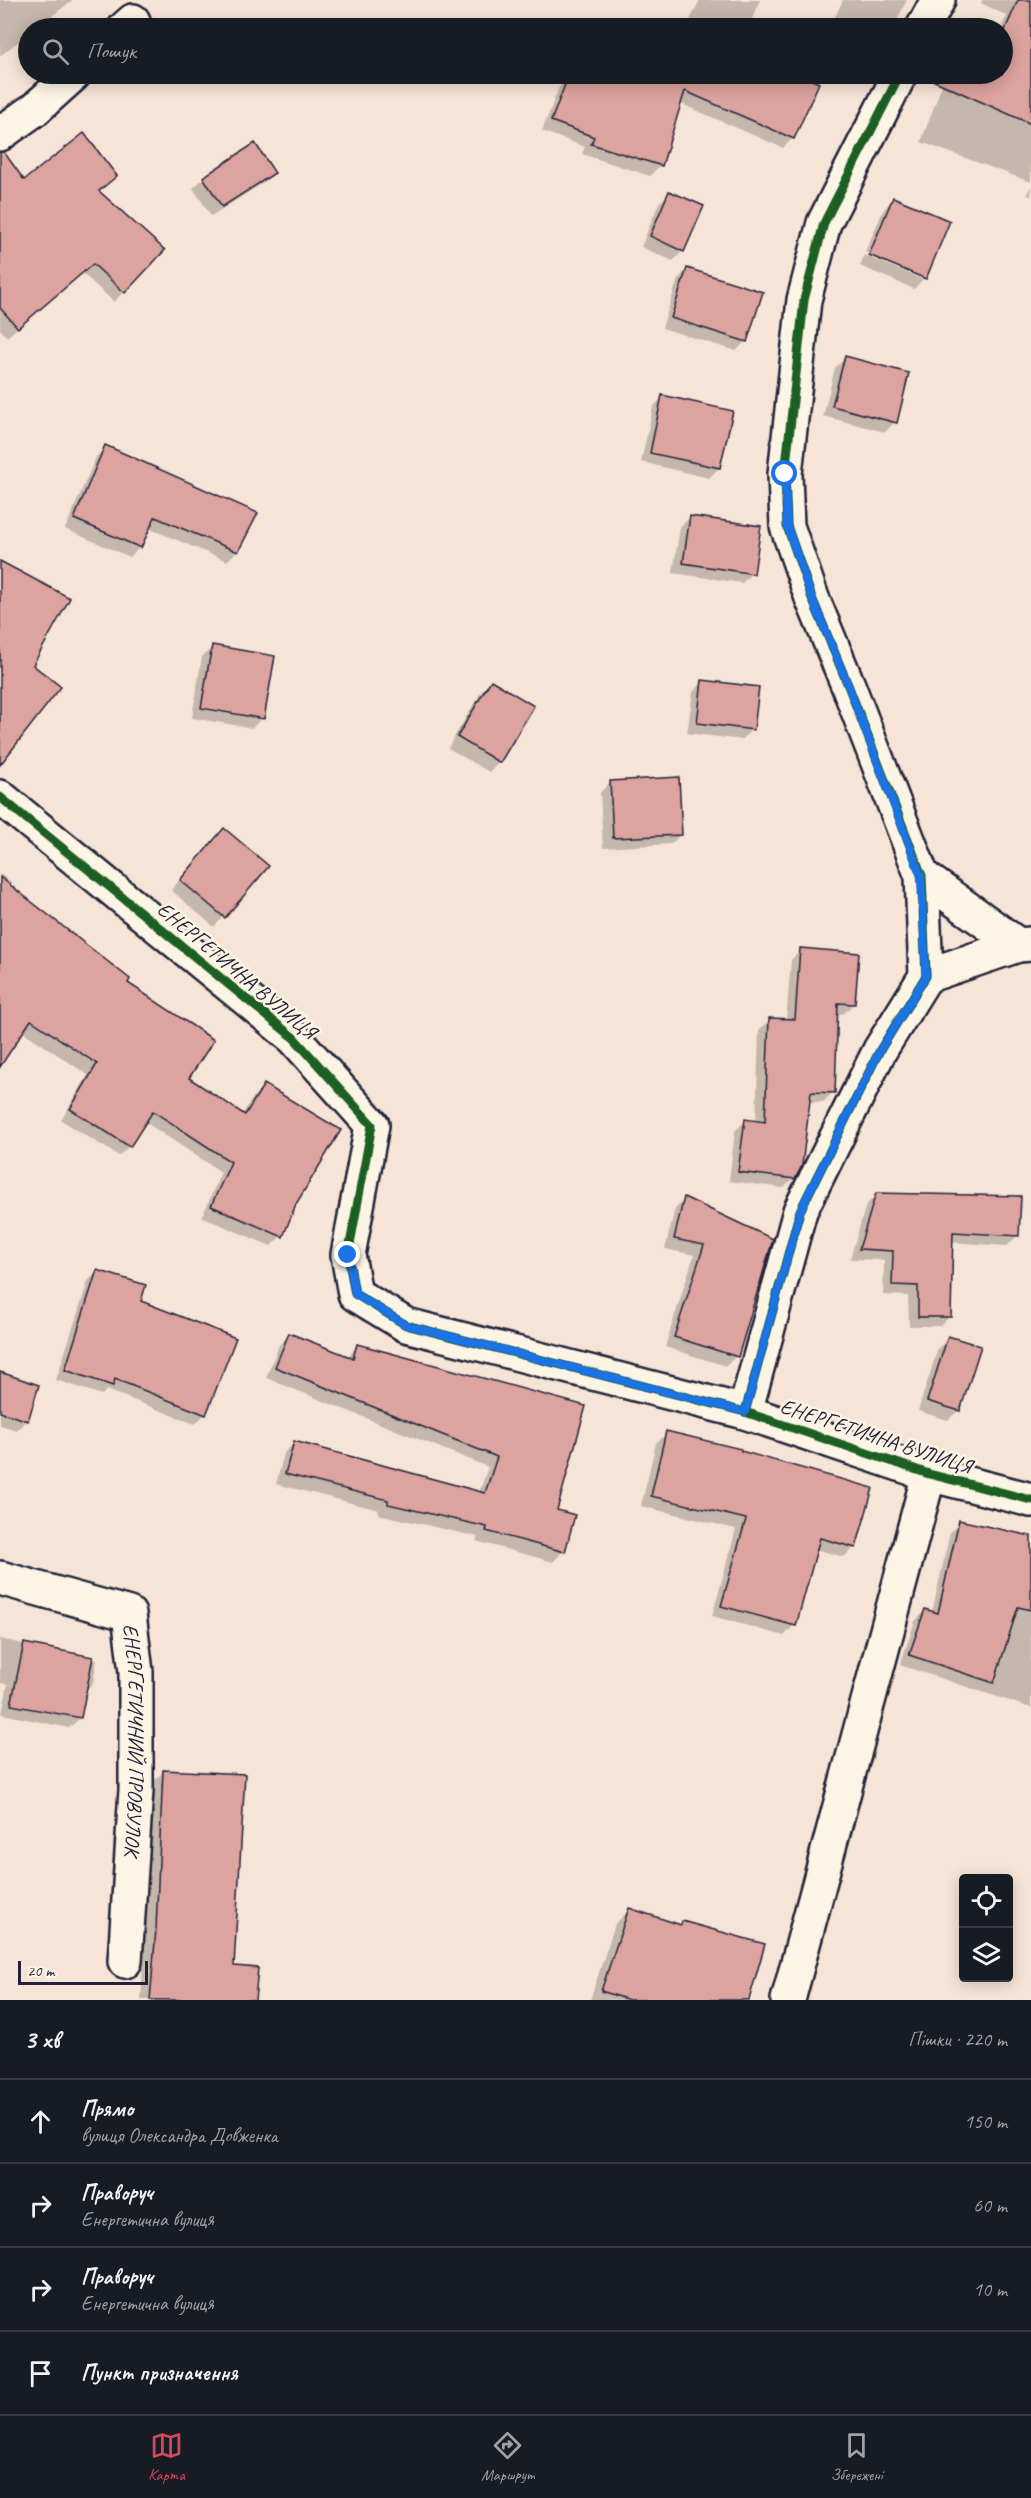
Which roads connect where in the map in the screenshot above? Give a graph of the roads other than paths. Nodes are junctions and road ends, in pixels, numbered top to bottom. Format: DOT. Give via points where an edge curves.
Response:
graph roads {
  1 [pos="938,0"];
  2 [pos="928,18"];
  3 [pos="63,84"];
  4 [pos="895,84"];
  5 [pos="0,134"];
  6 [pos="0,797"];
  7 [pos="921,876"];
  8 [pos="1025,945"];
  9 [pos="926,976"];
  10 [pos="745,1412"];
  11 [pos="929,1474"];
  12 [pos="1031,1500"];
  13 [pos="0,1578"];
  14 [pos="125,1961"];
  15 [pos="788,2000"];
  1 -- 2 [label="street"];
  3 -- 5 [label="street"];
  4 -- 7 [label="street" via="824,223 804,300 785,474 787,526"];
  6 -- 10 [label="street, ЕНЕРГЕТИЧНА ВУЛИЦЯ" via="294,1038 372,1125 348,1255 355,1294 406,1325"];
  7 -- 8 [label="street"];
  7 -- 9 [label="street"];
  8 -- 9 [label="street"];
  9 -- 10 [label="street" via="880,1050 800,1211"];
  10 -- 11 [label="street, ЕНЕРГЕТИЧНА ВУЛИЦЯ"];
  11 -- 12 [label="street, ЕНЕРГЕТИЧНА ВУЛИЦЯ"];
  11 -- 15 [label="street, ЕНЕРГЕТИЧНА ВУЛИЦЯ"];
  13 -- 14 [label="street, ЕНЕРГЕТИЧНИЙ ПРОВУЛОК" via="129,1614 136,1672 136,1790"];
}
